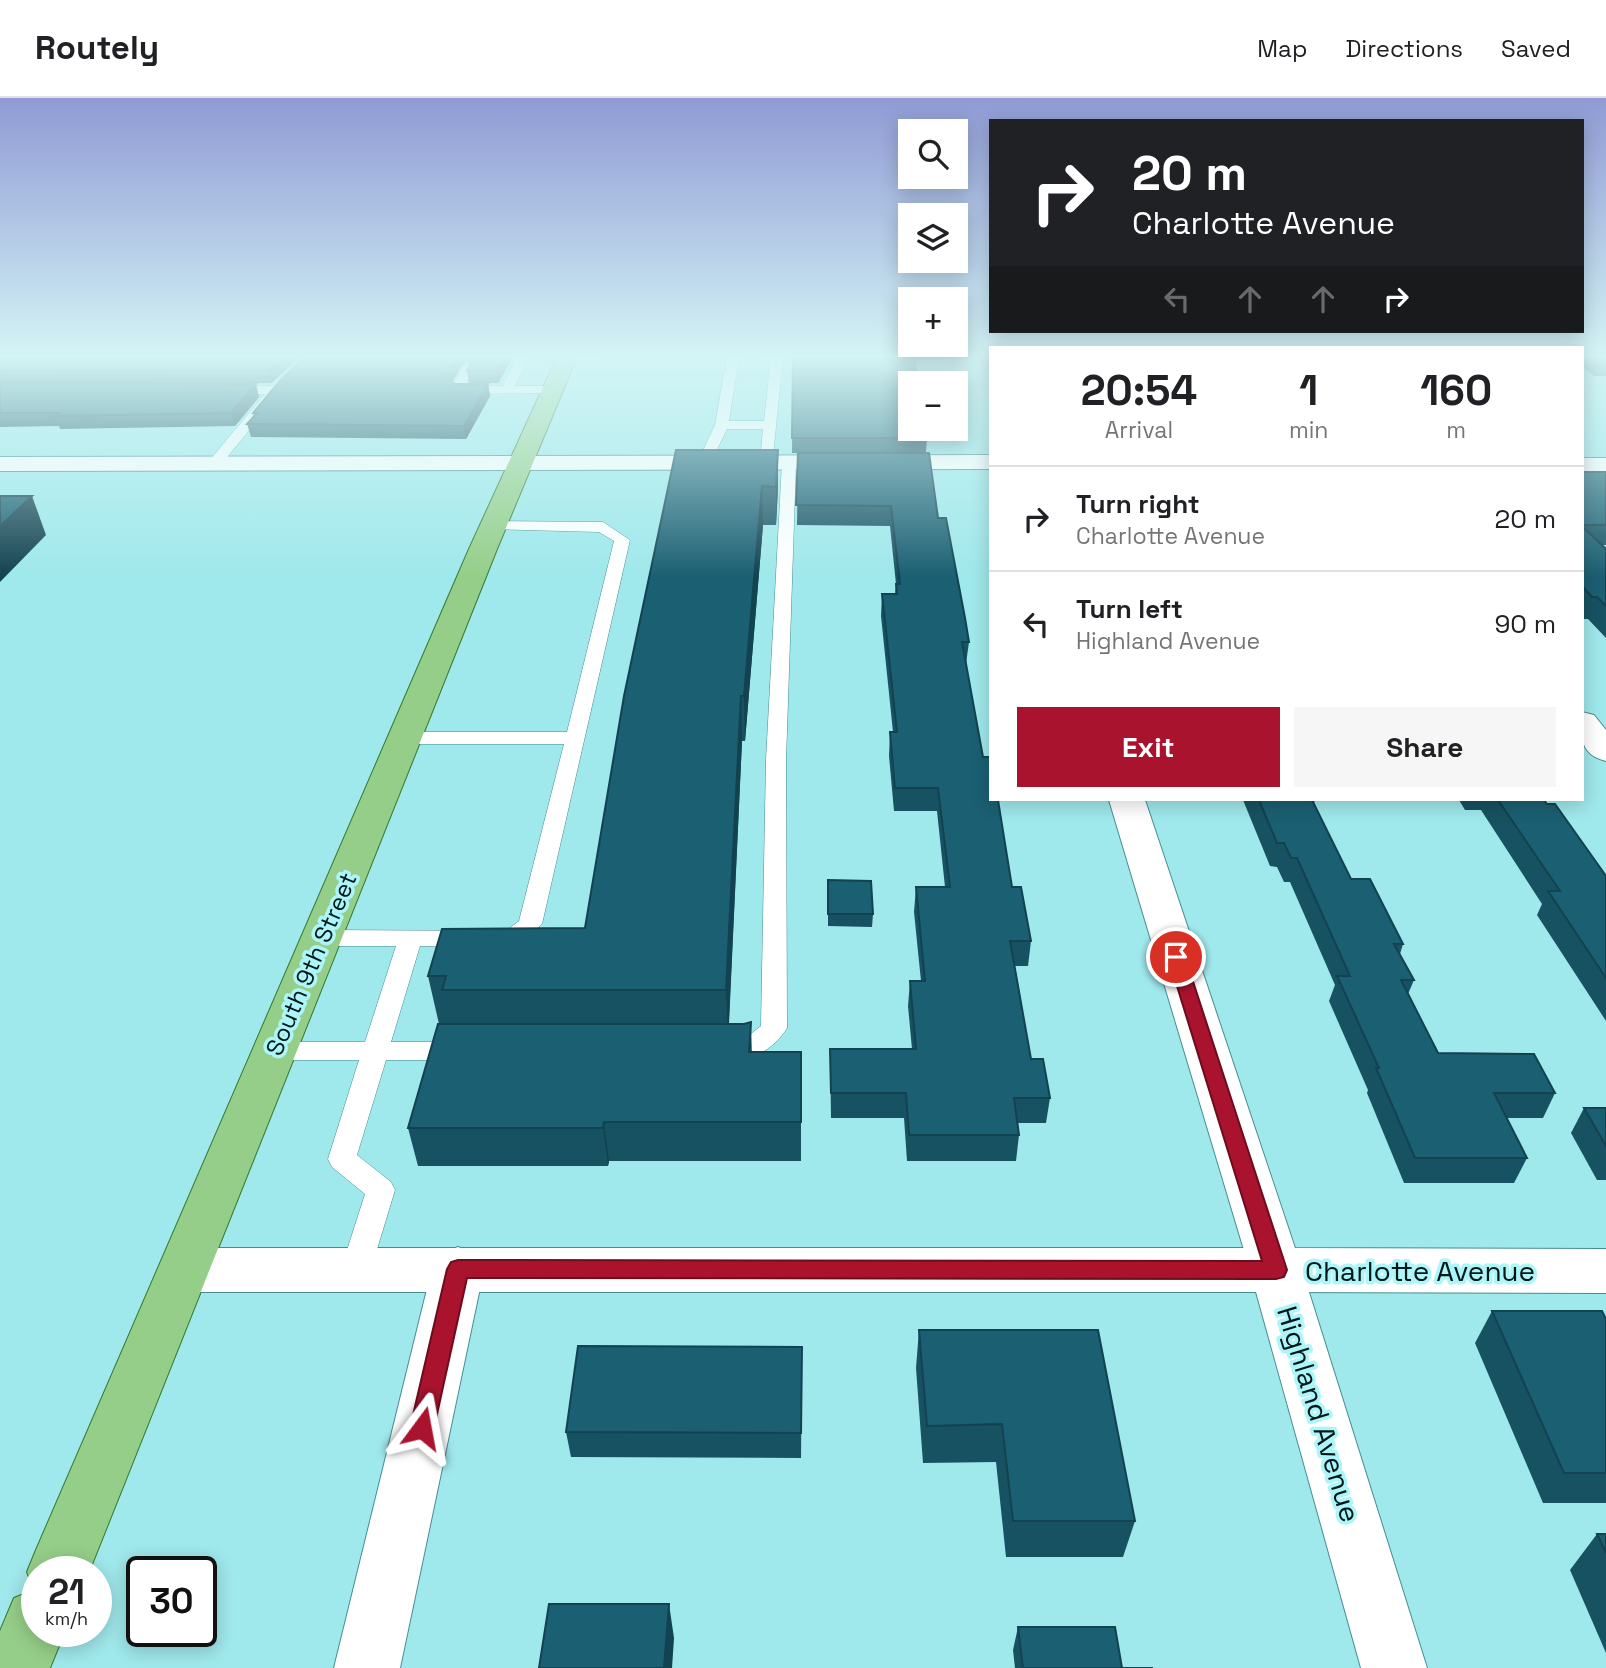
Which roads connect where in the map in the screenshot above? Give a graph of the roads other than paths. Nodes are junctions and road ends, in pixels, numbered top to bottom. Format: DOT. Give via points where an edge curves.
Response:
graph roads {
  1 [pos="242,430"];
  2 [pos="535,430"];
  3 [pos="720,430"];
  4 [pos="772,430"];
  5 [pos="989,462"];
  6 [pos="522,463"];
  7 [pos="704,463"];
  8 [pos="778,463"];
  9 [pos="0,464"];
  10 [pos="214,464"];
  11 [pos="1584,465"];
  12 [pos="1606,465"];
  13 [pos="493,526"];
  14 [pos="1584,724"];
  15 [pos="405,738"];
  16 [pos="575,738"];
  17 [pos="1606,751"];
  18 [pos="1127,801"];
  19 [pos="322,938"];
  20 [pos="410,939"];
  21 [pos="275,1051"];
  22 [pos="375,1051"];
  23 [pos="484,1051"];
  24 [pos="696,1052"];
  25 [pos="356,1269"];
  26 [pos="458,1269"];
  27 [pos="184,1270"];
  28 [pos="1276,1270"];
  29 [pos="1606,1271"];
  30 [pos="65,1556"];
  31 [pos="27,1647"];
  32 [pos="18,1668"];
  33 [pos="367,1668"];
  34 [pos="1394,1668"];
  1 -- 10 [label="lane"];
  2 -- 6 [label="main road, South 9th Street"];
  3 -- 7 [label="lane"];
  4 -- 8 [label="lane"];
  5 -- 8 [label="street"];
  6 -- 7 [label="street"];
  6 -- 10 [label="street"];
  6 -- 13 [label="main road, South 9th Street"];
  7 -- 8 [label="street"];
  8 -- 24 [label="lane" via="774,1028 765,1040 745,1051"];
  9 -- 10 [label="street"];
  11 -- 12 [label="street"];
  13 -- 15 [label="main road, South 9th Street"];
  13 -- 16 [label="lane" via="603,527 622,540"];
  14 -- 17 [label="street"];
  15 -- 16 [label="lane"];
  15 -- 19 [label="main road, South 9th Street"];
  16 -- 20 [label="lane" via="530,925 512,939"];
  18 -- 28 [label="street, Highland Avenue"];
  19 -- 20 [label="lane"];
  19 -- 21 [label="main road, South 9th Street"];
  20 -- 22 [label="lane"];
  21 -- 22 [label="lane"];
  21 -- 27 [label="main road, South 9th Street"];
  22 -- 23 [label="lane"];
  22 -- 25 [label="lane" via="342,1159 381,1190"];
  25 -- 26 [label="street, Charlotte Avenue"];
  25 -- 27 [label="street, Charlotte Avenue"];
  26 -- 28 [label="street, Charlotte Avenue"];
  26 -- 33 [label="street"];
  27 -- 30 [label="main road, South 9th Street"];
  28 -- 29 [label="street, Charlotte Avenue"];
  28 -- 34 [label="street, Highland Avenue"];
  31 -- 32 [label="main road"];
}
